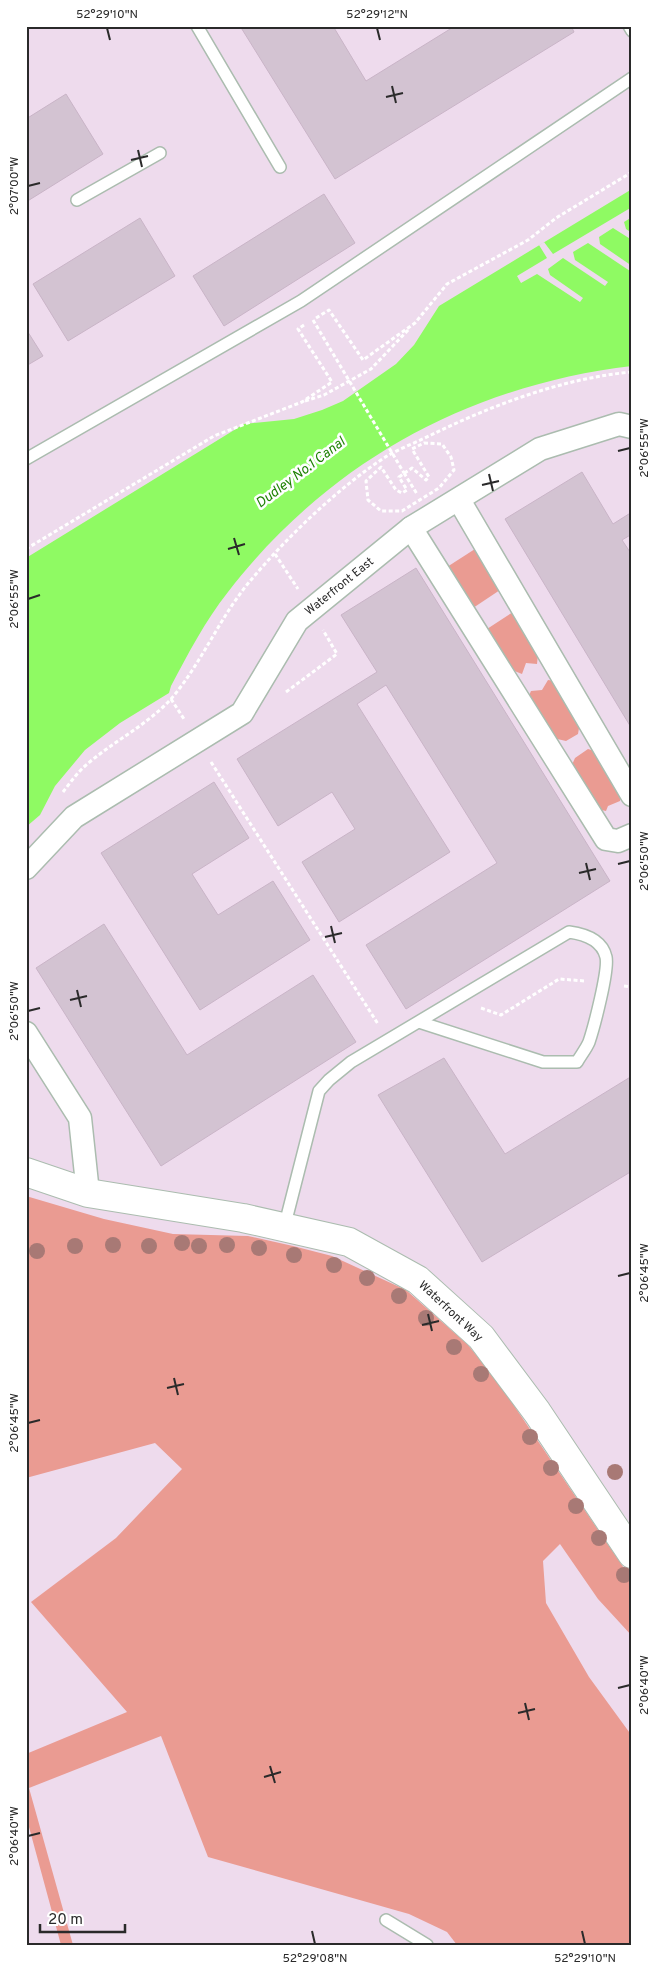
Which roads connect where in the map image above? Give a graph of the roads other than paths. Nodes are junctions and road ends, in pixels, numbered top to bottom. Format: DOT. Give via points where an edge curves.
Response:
graph roads {
  1 [pos="196,26"];
  2 [pos="629,26"];
  3 [pos="632,31"];
  4 [pos="632,78"];
  5 [pos="160,153"];
  6 [pos="280,167"];
  7 [pos="77,200"];
  8 [pos="632,428"];
  9 [pos="26,459"];
  10 [pos="459,500"];
  11 [pos="411,528"];
  12 [pos="632,795"];
  13 [pos="632,835"];
  14 [pos="26,868"];
  15 [pos="419,1022"];
  16 [pos="26,1033"];
  17 [pos="33,1057"];
  18 [pos="26,1172"];
  19 [pos="88,1193"];
  20 [pos="284,1228"];
  21 [pos="632,1554"];
  22 [pos="386,1920"];
  23 [pos="427,1945"];
  1 -- 6 [label="lane"];
  2 -- 3 [label="lane"];
  4 -- 9 [label="lane" via="301,301"];
  5 -- 7 [label="lane"];
  8 -- 10 [label="street, Waterfront East" via="619,424 540,449"];
  10 -- 11 [label="street, Waterfront East"];
  10 -- 12 [label="street"];
  11 -- 13 [label="street" via="606,839 618,840"];
  11 -- 14 [label="street, Waterfront East" via="297,620 242,713 74,817"];
  15 -- 15 [label="lane" via="569,932 584,934 596,942 606,957 604,983 590,1040 577,1062 543,1062"];
  15 -- 20 [label="lane" via="351,1062 319,1091"];
  16 -- 17 [label="street"];
  17 -- 19 [label="street" via="80,1118"];
  18 -- 19 [label="street, Waterfront Way"];
  19 -- 20 [label="street, Waterfront Way" via="243,1218"];
  20 -- 21 [label="street, Waterfront Way" via="349,1242 409,1275 481,1337 537,1412"];
  22 -- 23 [label="lane"];
}
